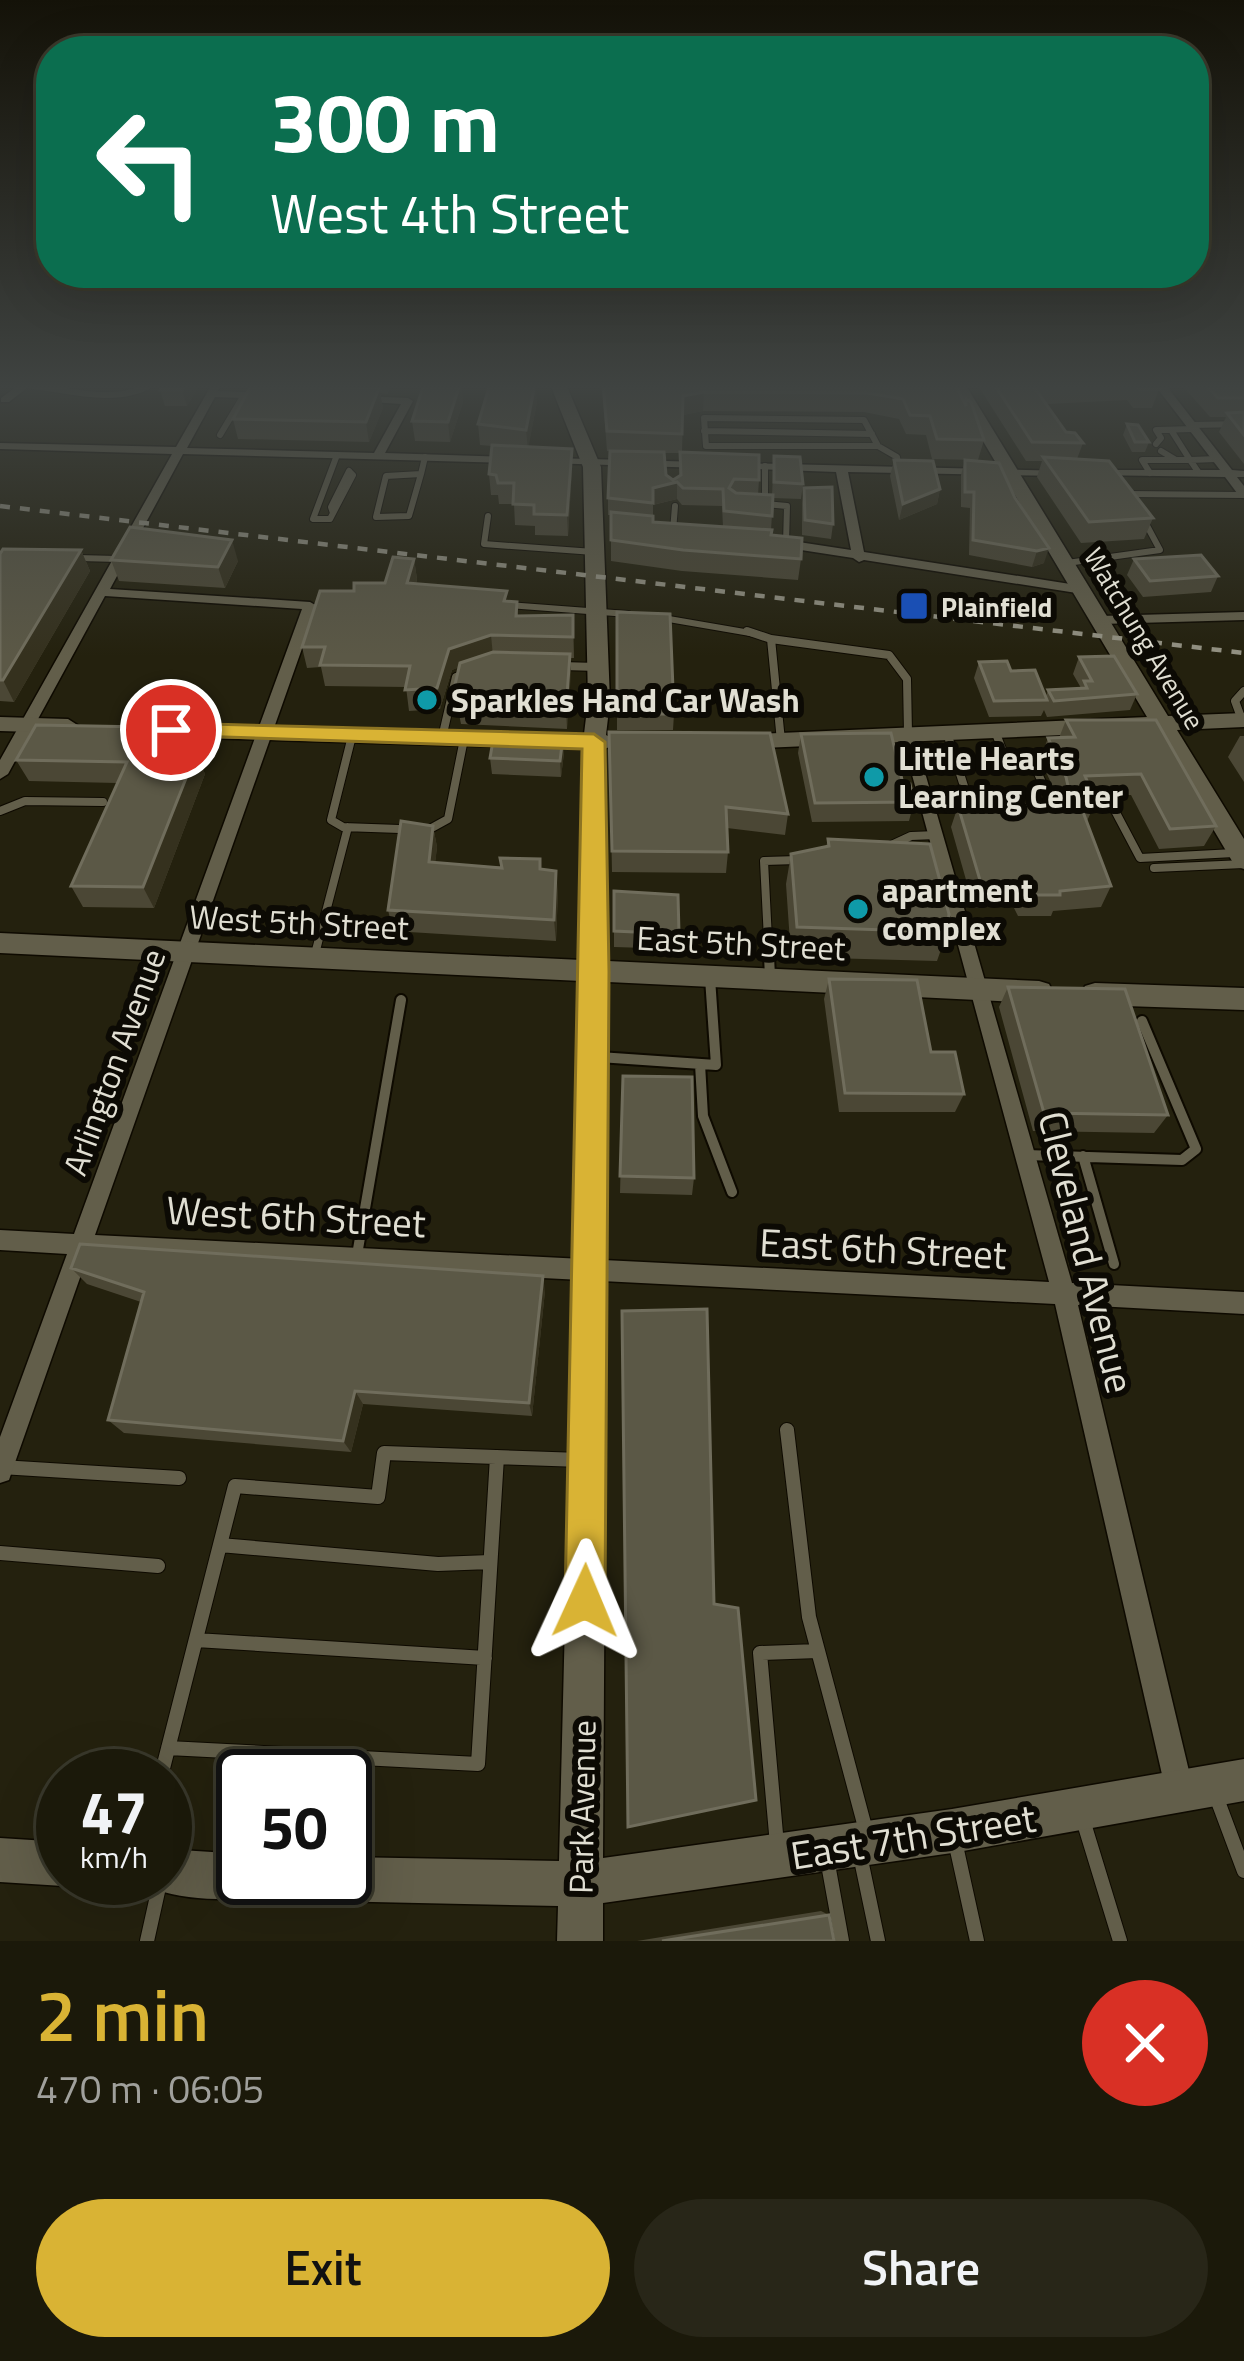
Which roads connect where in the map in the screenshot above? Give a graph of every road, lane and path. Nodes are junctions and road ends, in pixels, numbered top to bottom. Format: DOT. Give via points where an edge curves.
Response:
graph roads {
  1 [pos="421,474"];
  2 [pos="167,475"];
  3 [pos="330,475"];
  4 [pos="353,475"];
  5 [pos="411,475"];
  6 [pos="593,475"];
  7 [pos="766,475"];
  8 [pos="842,475"];
  9 [pos="1013,475"];
  10 [pos="1112,475"];
  11 [pos="1126,494"];
  12 [pos="1244,494"];
  13 [pos="750,503"];
  14 [pos="765,504"];
  15 [pos="675,506"];
  16 [pos="488,516"];
  17 [pos="653,529"];
  18 [pos="673,531"];
  19 [pos="696,533"];
  20 [pos="764,541"];
  21 [pos="786,544"];
  22 [pos="596,552"];
  23 [pos="72,558"];
  24 [pos="859,558"];
  25 [pos="119,559"];
  26 [pos="1066,563"];
  27 [pos="1083,590"];
  28 [pos="101,592"];
  29 [pos="497,604"];
  30 [pos="632,614"];
  31 [pos="1244,616"];
  32 [pos="597,617"];
  33 [pos="652,617"];
  34 [pos="536,620"];
  35 [pos="1102,620"];
  36 [pos="771,639"];
  37 [pos="554,666"];
  38 [pos="598,667"];
  39 [pos="475,670"];
  40 [pos="1244,691"];
  41 [pos="1243,720"];
  42 [pos="1161,723"];
  43 [pos="0,724"];
  44 [pos="28,724"];
  45 [pos="99,727"];
  46 [pos="147,729"];
  47 [pos="994,730"];
  48 [pos="266,734"];
  49 [pos="908,734"];
  50 [pos="352,736"];
  51 [pos="453,738"];
  52 [pos="594,742"];
  53 [pos="640,742"];
  54 [pos="711,742"];
  55 [pos="781,742"];
  56 [pos="950,743"];
  57 [pos="0,774"];
  58 [pos="1050,801"];
  59 [pos="103,802"];
  60 [pos="1113,807"];
  61 [pos="971,808"];
  62 [pos="995,808"];
  63 [pos="930,809"];
  64 [pos="0,811"];
  65 [pos="348,827"];
  66 [pos="937,835"];
  67 [pos="866,855"];
  68 [pos="1243,859"];
  69 [pos="806,860"];
  70 [pos="1154,868"];
  71 [pos="0,943"];
  72 [pos="185,952"];
  73 [pos="314,959"];
  74 [pos="595,972"];
  75 [pos="710,977"];
  76 [pos="770,980"];
  77 [pos="981,989"];
  78 [pos="1244,999"];
  79 [pos="401,1000"];
  80 [pos="1142,1021"];
  81 [pos="593,1056"];
  82 [pos="700,1064"];
  83 [pos="1026,1155"];
  84 [pos="1084,1156"];
  85 [pos="732,1192"];
  86 [pos="0,1240"];
  87 [pos="81,1241"];
  88 [pos="357,1256"];
  89 [pos="1114,1264"];
  90 [pos="589,1268"];
  91 [pos="1064,1295"];
  92 [pos="1244,1304"];
  93 [pos="787,1430"];
  94 [pos="497,1457"];
  95 [pos="586,1460"];
  96 [pos="1,1469"];
  97 [pos="179,1478"];
  98 [pos="220,1545"];
  99 [pos="0,1553"];
  100 [pos="490,1562"];
  101 [pos="158,1566"];
  102 [pos="196,1640"];
  103 [pos="818,1651"];
  104 [pos="484,1658"];
  105 [pos="169,1748"];
  106 [pos="1212,1786"];
  107 [pos="1080,1810"];
  108 [pos="952,1831"];
  109 [pos="851,1846"];
  110 [pos="778,1857"];
  111 [pos="0,1860"];
  112 [pos="36,1862"];
  113 [pos="1244,1871"];
  114 [pos="372,1880"];
  115 [pos="581,1884"];
  116 [pos="156,1905"];
  117 [pos="147,1941"];
  118 [pos="580,1941"];
  119 [pos="842,1941"];
  120 [pos="878,1941"];
  121 [pos="977,1941"];
  122 [pos="1120,1941"];
  1 -- 5 [label="lane" via="410,516 376,517 386,476"];
  2 -- 25 [label="street"];
  3 -- 4 [label="lane" via="313,519 330,519"];
  6 -- 22 [label="main road, Park Avenue" via="605,523"];
  7 -- 14 [label="lane"];
  8 -- 24 [label="street"];
  9 -- 26 [label="main road, Watchung Avenue"];
  10 -- 11 [label="lane"];
  11 -- 12 [label="lane"];
  11 -- 26 [label="lane" via="1160,550"];
  13 -- 14 [label="lane"];
  14 -- 21 [label="lane" via="787,506"];
  15 -- 18 [label="lane"];
  16 -- 22 [label="lane" via="484,544"];
  17 -- 18 [label="street"];
  18 -- 19 [label="street"];
  20 -- 21 [label="street"];
  21 -- 24 [label="street"];
  22 -- 32 [label="main road, Park Avenue"];
  23 -- 25 [label="lane"];
  24 -- 27 [label="street"];
  25 -- 28 [label="street"];
  26 -- 27 [label="main road, Watchung Avenue"];
  27 -- 35 [label="main road, Watchung Avenue"];
  28 -- 44 [label="street"];
  28 -- 48 [label="street, Arlington Avenue" via="310,606"];
  29 -- 32 [label="lane"];
  30 -- 32 [label="lane"];
  31 -- 35 [label="street"];
  32 -- 34 [label="lane"];
  32 -- 38 [label="main road, Park Avenue"];
  33 -- 36 [label="lane"];
  35 -- 42 [label="main road, Watchung Avenue"];
  36 -- 49 [label="lane" via="902,662"];
  36 -- 55 [label="lane"];
  37 -- 38 [label="lane"];
  38 -- 52 [label="main road, Park Avenue"];
  39 -- 51 [label="lane" via="456,677"];
  40 -- 41 [label="lane" via="1235,701"];
  41 -- 42 [label="main road"];
  42 -- 47 [label="main road"];
  42 -- 68 [label="main road, Watchung Avenue"];
  43 -- 44 [label="main road"];
  44 -- 45 [label="main road"];
  44 -- 57 [label="street"];
  46 -- 48 [label="main road"];
  47 -- 56 [label="main road"];
  47 -- 58 [label="lane" via="1008,765 1034,764"];
  48 -- 50 [label="main road"];
  48 -- 72 [label="street, Arlington Avenue"];
  49 -- 55 [label="main road"];
  49 -- 56 [label="main road"];
  49 -- 63 [label="street, Cleveland Avenue"];
  50 -- 51 [label="main road"];
  50 -- 65 [label="lane" via="331,820"];
  51 -- 52 [label="main road"];
  51 -- 65 [label="lane" via="445,823 428,830"];
  52 -- 53 [label="main road"];
  52 -- 74 [label="main road, Park Avenue"];
  54 -- 55 [label="main road"];
  56 -- 61 [label="lane"];
  59 -- 64 [label="lane" via="18,801"];
  60 -- 68 [label="lane" via="1140,858"];
  61 -- 62 [label="lane"];
  61 -- 63 [label="lane"];
  63 -- 66 [label="street, Cleveland Avenue"];
  65 -- 73 [label="lane"];
  66 -- 67 [label="lane" via="911,836"];
  66 -- 77 [label="street, Cleveland Avenue"];
  68 -- 70 [label="lane"];
  69 -- 76 [label="lane" via="764,861"];
  71 -- 72 [label="main road, West 5th Street"];
  72 -- 73 [label="main road, West 5th Street"];
  72 -- 87 [label="street, Arlington Avenue"];
  73 -- 74 [label="main road, West 5th Street"];
  74 -- 75 [label="main road, East 5th Street"];
  74 -- 81 [label="main road, Park Avenue"];
  75 -- 76 [label="main road, East 5th Street"];
  75 -- 82 [label="lane" via="716,1065"];
  76 -- 77 [label="main road, East 5th Street"];
  77 -- 78 [label="main road, East 5th Street"];
  77 -- 83 [label="street, Cleveland Avenue"];
  79 -- 88 [label="lane"];
  80 -- 84 [label="lane" via="1196,1148 1182,1160"];
  81 -- 82 [label="lane"];
  81 -- 90 [label="main road, Park Avenue"];
  82 -- 85 [label="lane" via="703,1116"];
  83 -- 84 [label="lane"];
  83 -- 91 [label="street, Cleveland Avenue"];
  84 -- 89 [label="lane"];
  86 -- 87 [label="street, West 6th Street"];
  87 -- 88 [label="street, West 6th Street"];
  87 -- 96 [label="street, Arlington Avenue"];
  88 -- 90 [label="street, West 6th Street"];
  90 -- 91 [label="street, East 6th Street"];
  90 -- 95 [label="main road, Park Avenue"];
  91 -- 92 [label="street, East 6th Street"];
  91 -- 106 [label="street, Cleveland Avenue"];
  93 -- 103 [label="lane"];
  94 -- 95 [label="lane"];
  94 -- 98 [label="lane" via="384,1453 378,1497 235,1486"];
  94 -- 100 [label="lane"];
  95 -- 115 [label="main road, Park Avenue"];
  96 -- 97 [label="lane"];
  98 -- 100 [label="lane"];
  98 -- 102 [label="lane"];
  99 -- 101 [label="lane"];
  100 -- 104 [label="lane"];
  102 -- 104 [label="lane"];
  102 -- 105 [label="lane"];
  103 -- 109 [label="lane"];
  103 -- 110 [label="lane" via="760,1653"];
  104 -- 105 [label="lane" via="478,1764"];
  106 -- 107 [label="main road, East 7th Street"];
  106 -- 113 [label="lane"];
  107 -- 108 [label="main road, East 7th Street"];
  107 -- 122 [label="lane"];
  108 -- 109 [label="main road, East 7th Street"];
  108 -- 121 [label="lane"];
  109 -- 110 [label="main road, East 7th Street"];
  109 -- 119 [label="lane"];
  109 -- 120 [label="lane"];
  110 -- 115 [label="main road, East 7th Street"];
  111 -- 112 [label="main road"];
  114 -- 115 [label="main road, East 7th Street"];
  115 -- 118 [label="main road, Park Avenue"];
  116 -- 117 [label="lane"];
}
